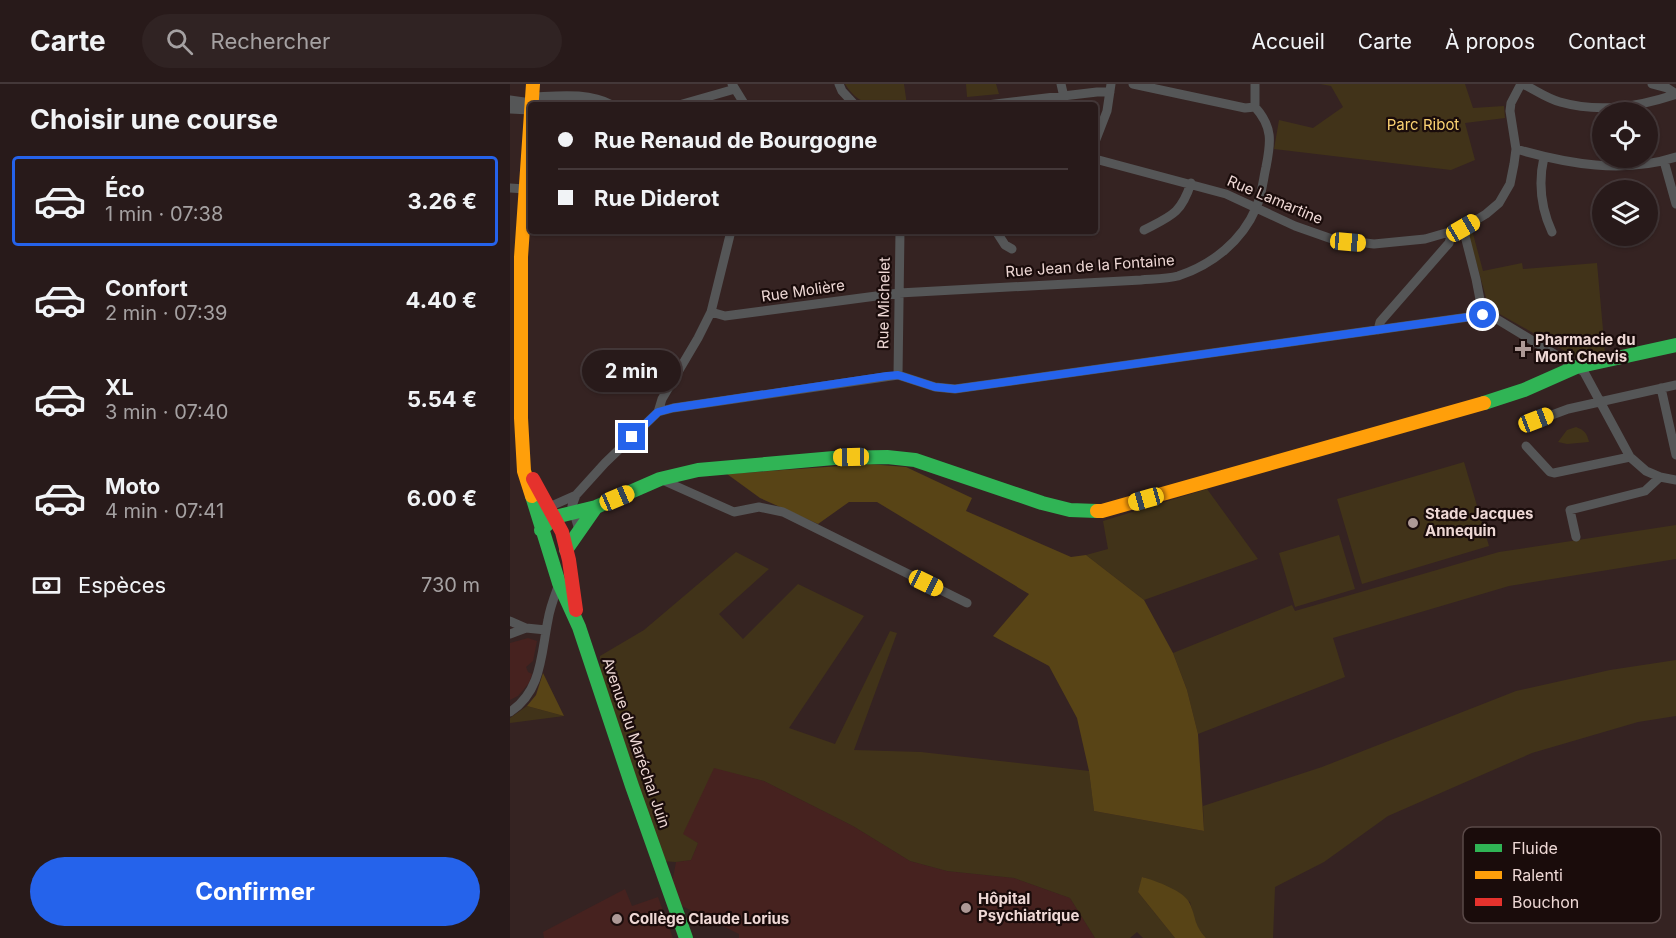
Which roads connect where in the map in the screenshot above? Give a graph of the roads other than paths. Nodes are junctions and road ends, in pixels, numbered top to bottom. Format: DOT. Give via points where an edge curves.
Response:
graph roads {
  1 [pos="839,84"];
  2 [pos="1061,84"];
  3 [pos="1133,84"];
  4 [pos="1255,84"];
  5 [pos="1522,84"];
  6 [pos="1652,84"];
  7 [pos="733,86"];
  8 [pos="1110,88"];
  9 [pos="1675,95"];
  10 [pos="1064,97"];
  11 [pos="531,99"];
  12 [pos="510,100"];
  13 [pos="605,102"];
  14 [pos="688,102"];
  15 [pos="743,102"];
  16 [pos="851,102"];
  17 [pos="1023,102"];
  18 [pos="1255,107"];
  19 [pos="510,109"];
  20 [pos="1098,134"];
  21 [pos="528,144"];
  22 [pos="1516,149"];
  23 [pos="1544,157"];
  24 [pos="1676,157"];
  25 [pos="1098,160"];
  26 [pos="1665,161"];
  27 [pos="1191,183"];
  28 [pos="510,188"];
  29 [pos="525,189"];
  30 [pos="1676,204"];
  31 [pos="1256,209"];
  32 [pos="1463,228"];
  33 [pos="1144,230"];
  34 [pos="1552,232"];
  35 [pos="1452,233"];
  36 [pos="730,234"];
  37 [pos="900,234"];
  38 [pos="998,234"];
  39 [pos="1012,249"];
  40 [pos="899,293"];
  41 [pos="711,312"];
  42 [pos="1483,315"];
  43 [pos="1378,330"];
  44 [pos="1676,345"];
  45 [pos="1576,367"];
  46 [pos="898,375"];
  47 [pos="1676,385"];
  48 [pos="1661,388"];
  49 [pos="1601,401"];
  50 [pos="658,412"];
  51 [pos="1525,425"];
  52 [pos="522,443"];
  53 [pos="1526,446"];
  54 [pos="1676,455"];
  55 [pos="1630,457"];
  56 [pos="1659,477"];
  57 [pos="660,479"];
  58 [pos="1676,480"];
  59 [pos="576,495"];
  60 [pos="596,507"];
  61 [pos="552,512"];
  62 [pos="573,512"];
  63 [pos="541,530"];
  64 [pos="579,530"];
  65 [pos="1576,537"];
  66 [pos="547,546"];
  67 [pos="566,550"];
  68 [pos="560,583"];
  69 [pos="569,594"];
  70 [pos="967,603"];
  71 [pos="548,617"];
  72 [pos="510,621"];
  73 [pos="526,628"];
  74 [pos="546,630"];
  75 [pos="510,634"];
  76 [pos="510,712"];
  77 [pos="686,938"];
  1 -- 16 [label="street"];
  2 -- 10 [label="street"];
  3 -- 18 [label="street"];
  4 -- 18 [label="street"];
  5 -- 9 [label="street" via="1559,102 1590,108 1645,105"];
  5 -- 22 [label="street, Rue Lamartine" via="1510,111"];
  6 -- 9 [label="street"];
  7 -- 14 [label="street"];
  7 -- 15 [label="street"];
  8 -- 10 [label="street"];
  8 -- 20 [label="street"];
  10 -- 17 [label="street"];
  11 -- 12 [label="street"];
  11 -- 13 [label="street" via="582,96"];
  11 -- 19 [label="street"];
  18 -- 31 [label="street" via="1270,131"];
  21 -- 29 [label="street"];
  22 -- 23 [label="street"];
  22 -- 32 [label="street, Rue Lamartine" via="1510,184 1499,203"];
  23 -- 26 [label="street" via="1595,167"];
  23 -- 34 [label="street" via="1540,189"];
  24 -- 26 [label="street"];
  25 -- 27 [label="street, Rue Lamartine"];
  26 -- 30 [label="street"];
  27 -- 31 [label="street, Rue Lamartine"];
  27 -- 33 [label="street" via="1187,197 1174,214"];
  28 -- 29 [label="street"];
  29 -- 52 [label="street" via="521,257"];
  31 -- 35 [label="street, Rue Lamartine" via="1304,230 1348,242 1396,243"];
  31 -- 40 [label="street, Rue Jean de la Fontaine" via="1223,252 1176,277"];
  32 -- 35 [label="street, Rue Lamartine"];
  32 -- 42 [label="street"];
  35 -- 43 [label="street" via="1449,243 1380,322"];
  36 -- 41 [label="street"];
  37 -- 40 [label="street, Rue Michelet"];
  38 -- 39 [label="street"];
  40 -- 41 [label="street, Rue Molière" via="724,316"];
  40 -- 46 [label="street, Rue Michelet"];
  41 -- 50 [label="street"];
  42 -- 43 [label="street"];
  42 -- 45 [label="street"];
  43 -- 46 [label="street" via="955,389"];
  44 -- 45 [label="street"];
  45 -- 49 [label="street" via="1584,372"];
  45 -- 57 [label="street" via="1524,390 1457,412 1102,512 1042,503 915,460 887,457 698,470"];
  46 -- 50 [label="street"];
  47 -- 48 [label="street"];
  48 -- 49 [label="street"];
  48 -- 54 [label="street"];
  49 -- 51 [label="street"];
  49 -- 55 [label="street"];
  50 -- 59 [label="street"];
  52 -- 61 [label="street, Avenue du Maréchal Juin" via="534,483"];
  52 -- 63 [label="street, Avenue du Maréchal Juin" via="524,471"];
  53 -- 55 [label="street" via="1554,473"];
  55 -- 56 [label="street"];
  56 -- 58 [label="street"];
  56 -- 65 [label="street" via="1645,491 1570,510"];
  57 -- 60 [label="street"];
  57 -- 70 [label="street" via="734,512 759,507 783,513"];
  59 -- 61 [label="street"];
  59 -- 62 [label="street"];
  60 -- 62 [label="street"];
  60 -- 64 [label="street"];
  61 -- 62 [label="street"];
  61 -- 63 [label="street"];
  61 -- 67 [label="street, Avenue du Maréchal Juin"];
  62 -- 64 [label="street"];
  63 -- 66 [label="street, Avenue du Maréchal Juin"];
  64 -- 67 [label="street"];
  66 -- 67 [label="street"];
  66 -- 68 [label="street, Avenue du Maréchal Juin"];
  67 -- 69 [label="street, Avenue du Maréchal Juin"];
  68 -- 69 [label="street, Avenue du Maréchal Juin"];
  68 -- 71 [label="street"];
  69 -- 71 [label="street"];
  69 -- 77 [label="street, Avenue du Maréchal Juin"];
  71 -- 74 [label="street"];
  72 -- 73 [label="street"];
  73 -- 74 [label="street"];
  73 -- 75 [label="street"];
  74 -- 76 [label="street" via="533,687"];
}
